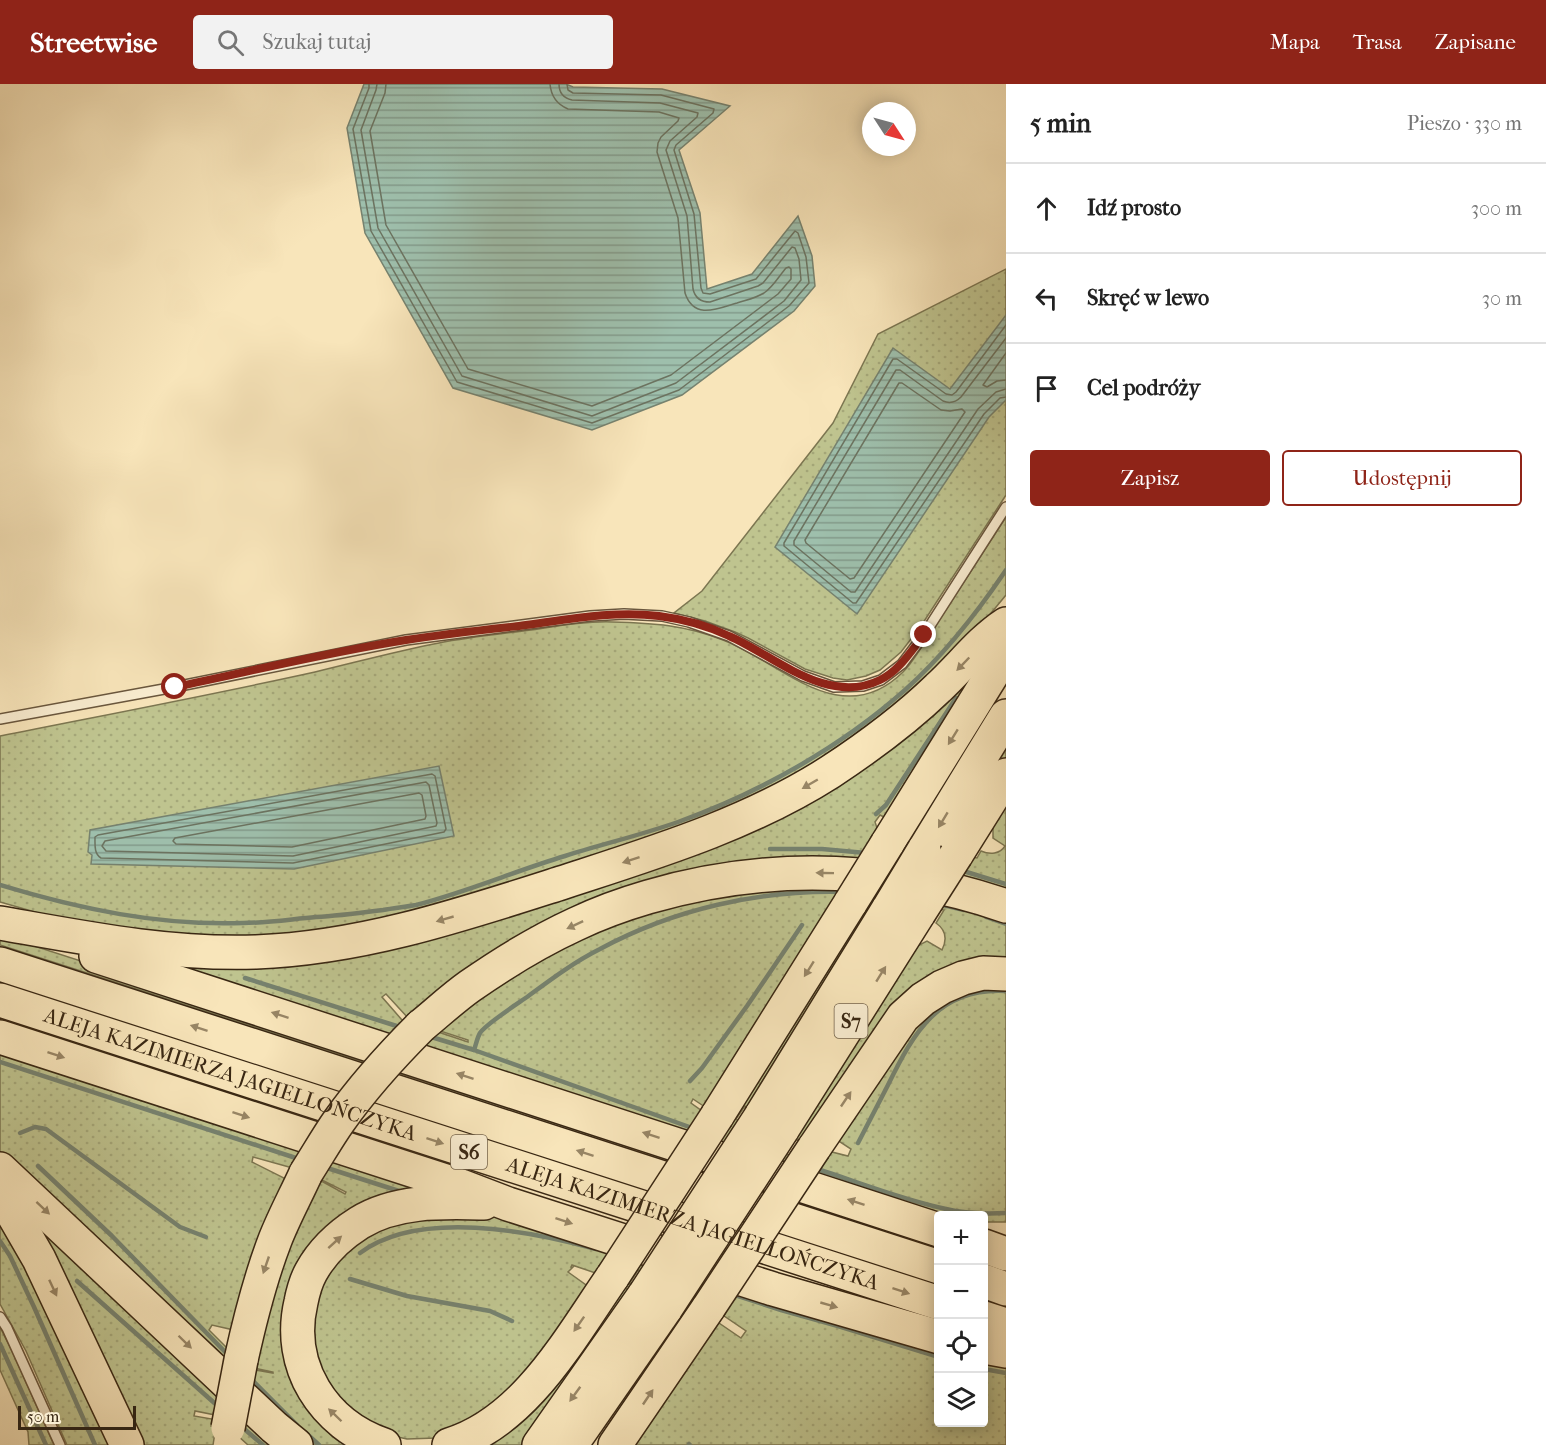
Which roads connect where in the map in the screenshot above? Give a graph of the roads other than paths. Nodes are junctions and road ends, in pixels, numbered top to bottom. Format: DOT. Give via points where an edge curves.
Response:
graph roads {
  1 [pos="1006,507"];
  2 [pos="1006,624"];
  3 [pos="1006,652"];
  4 [pos="1006,716"];
  5 [pos="0,719"];
  6 [pos="1006,775"];
  7 [pos="940,852"];
  8 [pos="1006,906"];
  9 [pos="0,924"];
  10 [pos="0,964"];
  11 [pos="1006,974"];
  12 [pos="0,1000"];
  13 [pos="0,1037"];
  14 [pos="0,1169"];
  15 [pos="0,1180"];
  16 [pos="508,1204"];
  17 [pos="930,1225"];
  18 [pos="1006,1229"];
  19 [pos="988,1230"];
  20 [pos="988,1247"];
  21 [pos="1006,1254"];
  22 [pos="934,1265"];
  23 [pos="988,1282"];
  24 [pos="1006,1288"];
  25 [pos="655,1301"];
  26 [pos="934,1301"];
  27 [pos="0,1317"];
  28 [pos="987,1319"];
  29 [pos="1006,1325"];
  30 [pos="934,1336"];
  31 [pos="988,1348"];
  32 [pos="1006,1351"];
  33 [pos="227,1437"];
  34 [pos="60,1445"];
  35 [pos="126,1445"];
  36 [pos="296,1445"];
  37 [pos="384,1445"];
  38 [pos="449,1445"];
  39 [pos="538,1445"];
  40 [pos="571,1445"];
  41 [pos="615,1445"];
  1 -- 5 [label="lane" via="902,663 881,680 863,686 834,687 814,680 729,636 697,625 662,616 624,614 406,640"];
  2 -- 9 [label="highway, one-way" via="906,717 810,784 741,819 683,842 473,911 371,938 258,952 146,947"];
  3 -- 38 [label="highway, one-way, bridge" via="717,1116 554,1361 507,1412 482,1431"];
  4 -- 7 [label="highway, S7, one-way"];
  6 -- 7 [label="highway, S7"];
  7 -- 25 [label="highway, S7, bridge"];
  8 -- 33 [label="highway, one-way, bridge" via="962,892 882,876 803,873 729,879 628,903 577,923 468,987 421,1026 383,1065 338,1122 306,1173 267,1262 252,1312"];
  17 -- 9 [label="highway, one-way"];
  22 -- 10 [label="highway, ALEJA KAZIMIERZA JAGIELLOŃCZYKA / S6, one-way"];
  41 -- 11 [label="highway, one-way, bridge" via="903,1017 942,987 983,973"];
  12 -- 26 [label="highway, ALEJA KAZIMIERZA JAGIELLOŃCZYKA / S6, one-way"];
  13 -- 16 [label="highway, one-way"];
  14 -- 36 [label="highway, one-way"];
  15 -- 35 [label="highway, one-way" via="9,1207 39,1259"];
  16 -- 30 [label="highway, one-way" via="773,1289"];
  37 -- 16 [label="highway, one-way" via="367,1439 335,1416 308,1380 297,1345 297,1330 310,1273 339,1238 378,1214 426,1203"];
  18 -- 19 [label="highway"];
  20 -- 21 [label="highway"];
  23 -- 24 [label="highway"];
  25 -- 39 [label="highway, S7, one-way"];
  25 -- 40 [label="highway, S7"];
  27 -- 34 [label="lane"];
  28 -- 29 [label="highway"];
  31 -- 32 [label="highway"];
}
